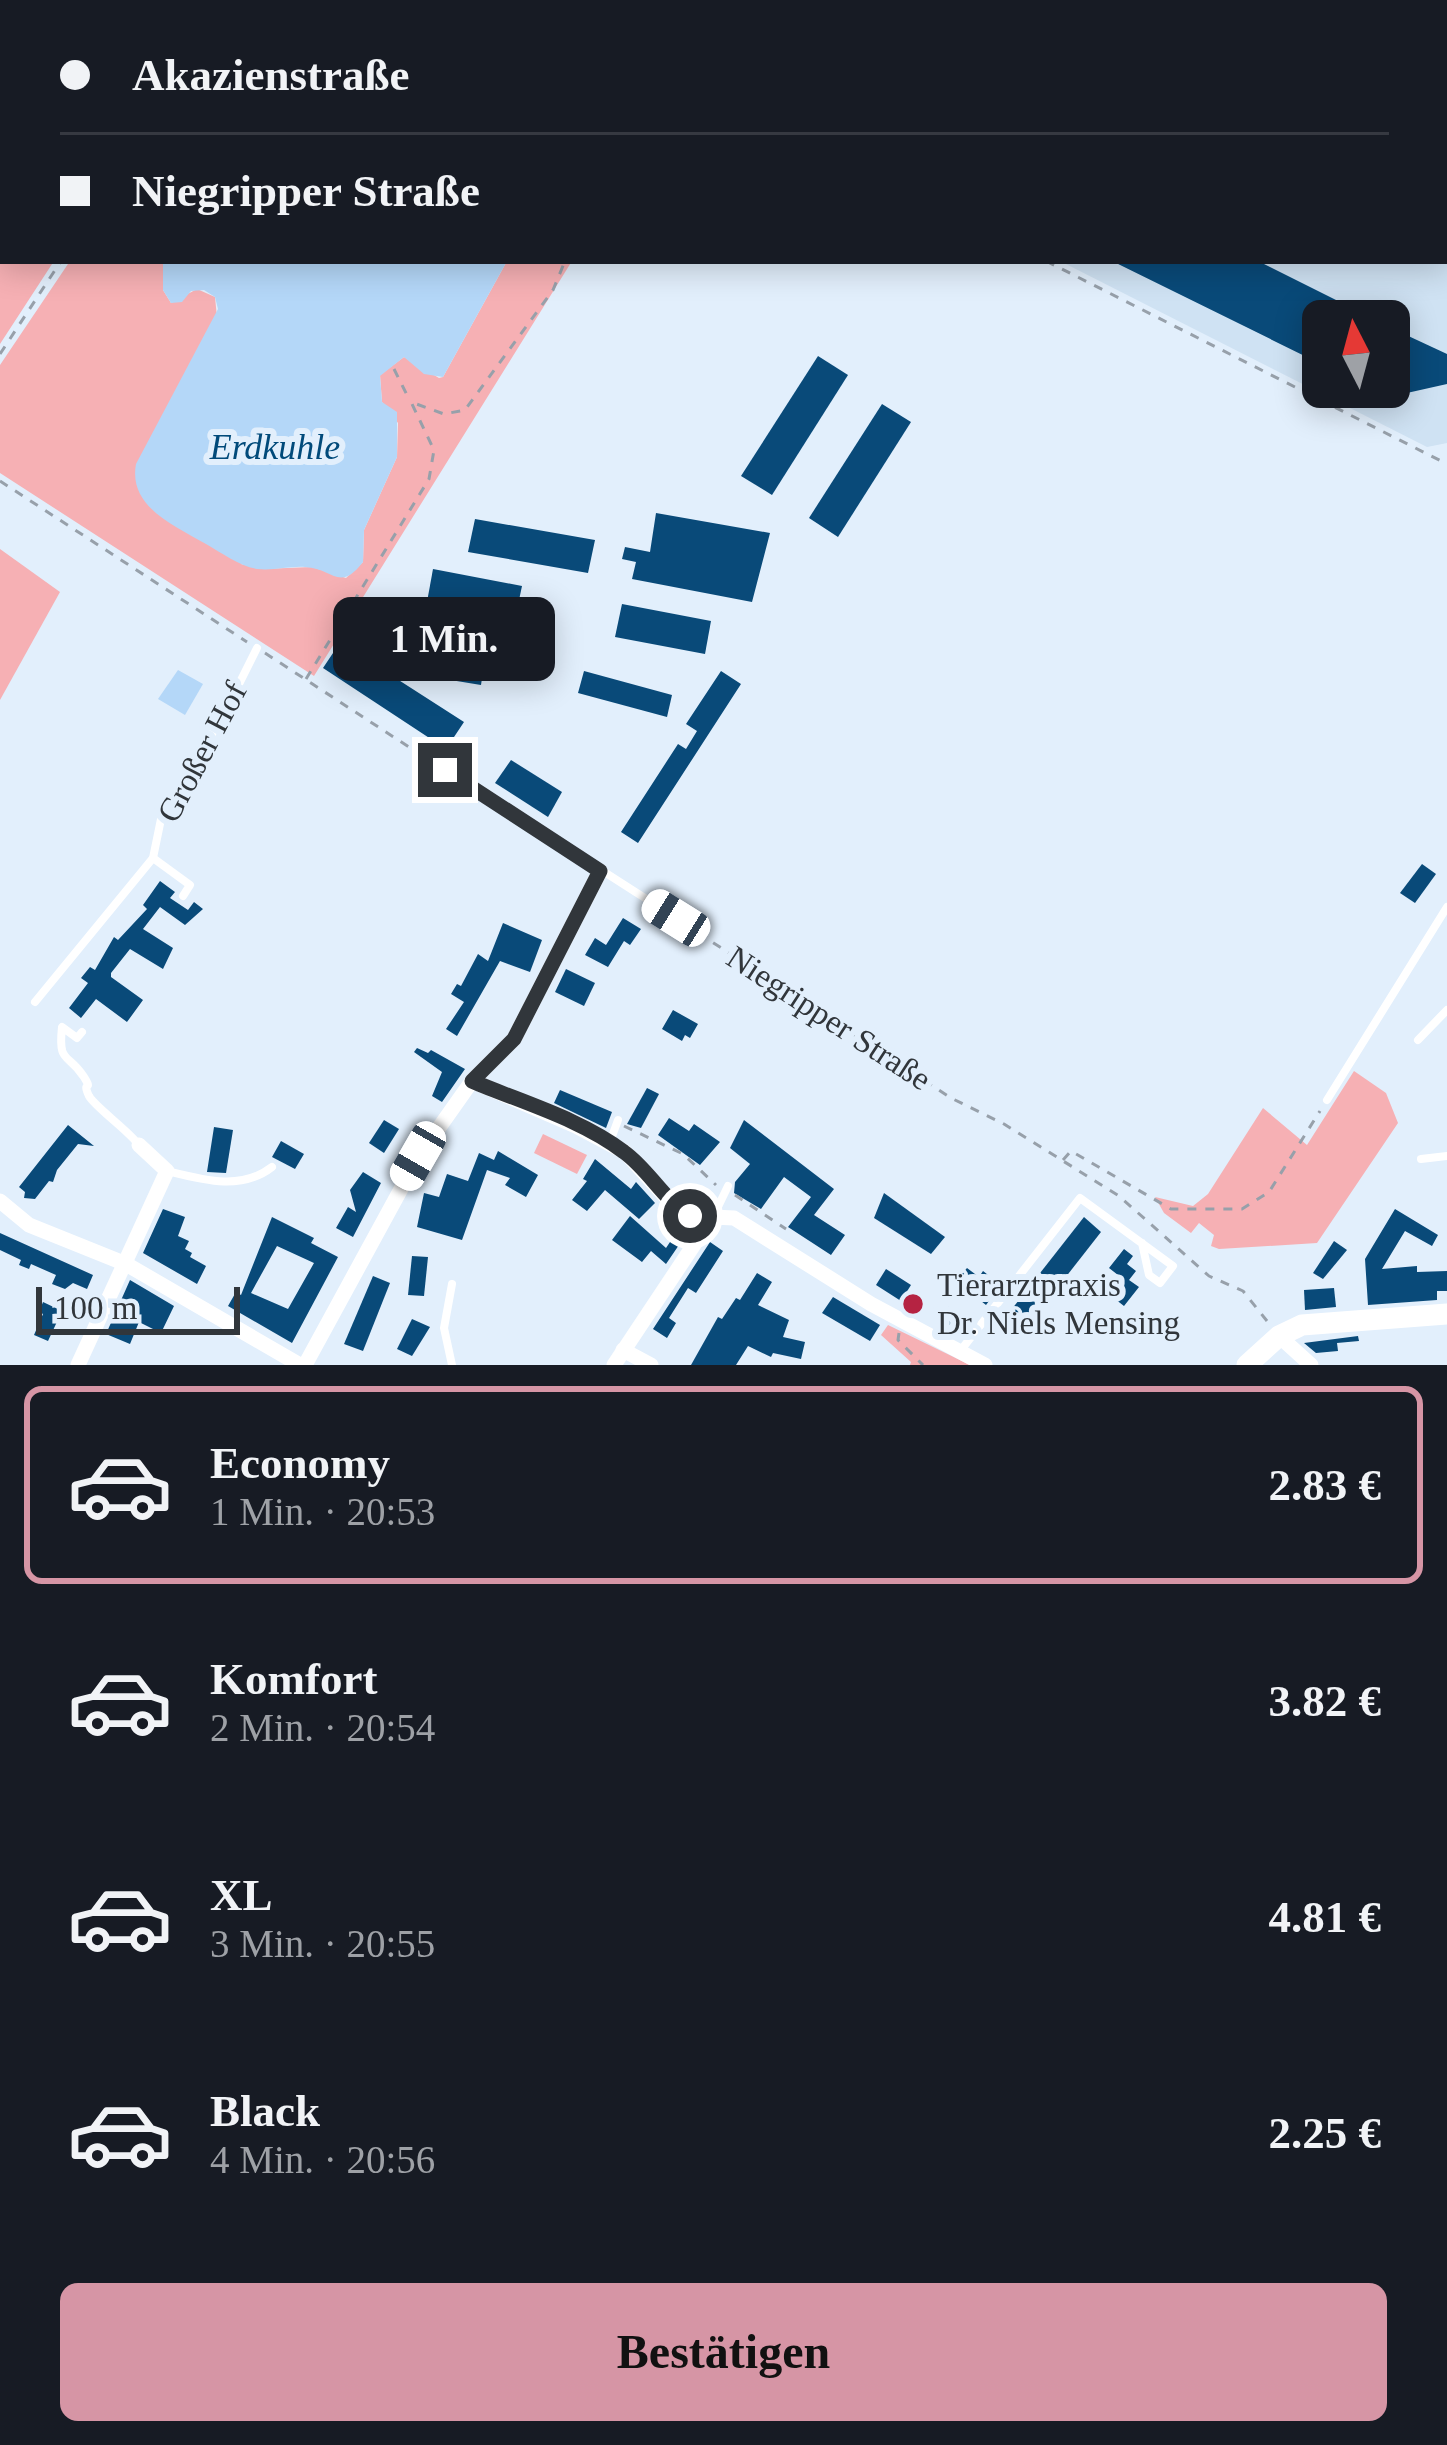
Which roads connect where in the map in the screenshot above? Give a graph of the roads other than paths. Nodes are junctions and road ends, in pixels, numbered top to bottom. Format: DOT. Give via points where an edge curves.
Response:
graph roads {
  1 [pos="257,648"];
  2 [pos="445,770"];
  3 [pos="153,858"];
  4 [pos="600,871"];
  5 [pos="183,896"];
  6 [pos="1447,907"];
  7 [pos="676,918"];
  8 [pos="34,1002"];
  9 [pos="1447,1010"];
  10 [pos="82,1032"];
  11 [pos="1418,1040"];
  12 [pos="472,1081"];
  13 [pos="1327,1100"];
  14 [pos="618,1122"];
  15 [pos="609,1144"];
  16 [pos="139,1145"];
  17 [pos="1447,1156"];
  18 [pos="1420,1159"];
  19 [pos="272,1167"];
  20 [pos="167,1171"];
  21 [pos="727,1188"];
  22 [pos="0,1201"];
  23 [pos="713,1216"];
  24 [pos="1142,1243"];
  25 [pos="126,1264"];
  26 [pos="452,1284"];
  27 [pos="1447,1314"];
  28 [pos="1279,1336"];
  29 [pos="961,1350"];
  30 [pos="619,1358"];
  31 [pos="78,1365"];
  32 [pos="302,1365"];
  33 [pos="452,1365"];
  34 [pos="651,1365"];
  35 [pos="985,1365"];
  36 [pos="1247,1365"];
  37 [pos="1311,1365"];
  1 -- 3 [label="lane, Großer Hof" via="161,819"];
  2 -- 4 [label="lane"];
  3 -- 5 [label="lane, Großer Hof" via="190,885"];
  3 -- 8 [label="lane, Großer Hof"];
  4 -- 7 [label="lane"];
  4 -- 12 [label="street" via="514,1039"];
  6 -- 13 [label="lane"];
  9 -- 11 [label="lane"];
  10 -- 16 [label="lane" via="77,1038 62,1028 63,1059"];
  12 -- 15 [label="street"];
  12 -- 32 [label="street" via="418,1156"];
  14 -- 15 [label="lane"];
  15 -- 23 [label="street" via="673,1205 690,1216"];
  16 -- 20 [label="street"];
  17 -- 18 [label="lane"];
  19 -- 20 [label="lane" via="241,1182"];
  20 -- 25 [label="street"];
  21 -- 23 [label="lane"];
  22 -- 25 [label="street" via="29,1225"];
  23 -- 29 [label="street" via="734,1218"];
  23 -- 30 [label="street"];
  24 -- 24 [label="lane" via="1173,1266 1160,1283 1149,1275"];
  24 -- 29 [label="lane" via="1080,1198"];
  25 -- 31 [label="street"];
  25 -- 32 [label="street"];
  26 -- 33 [label="lane" via="444,1328"];
  27 -- 28 [label="street" via="1320,1322"];
  28 -- 36 [label="street"];
  28 -- 37 [label="street"];
  29 -- 35 [label="street"];
  30 -- 34 [label="street"];
}
